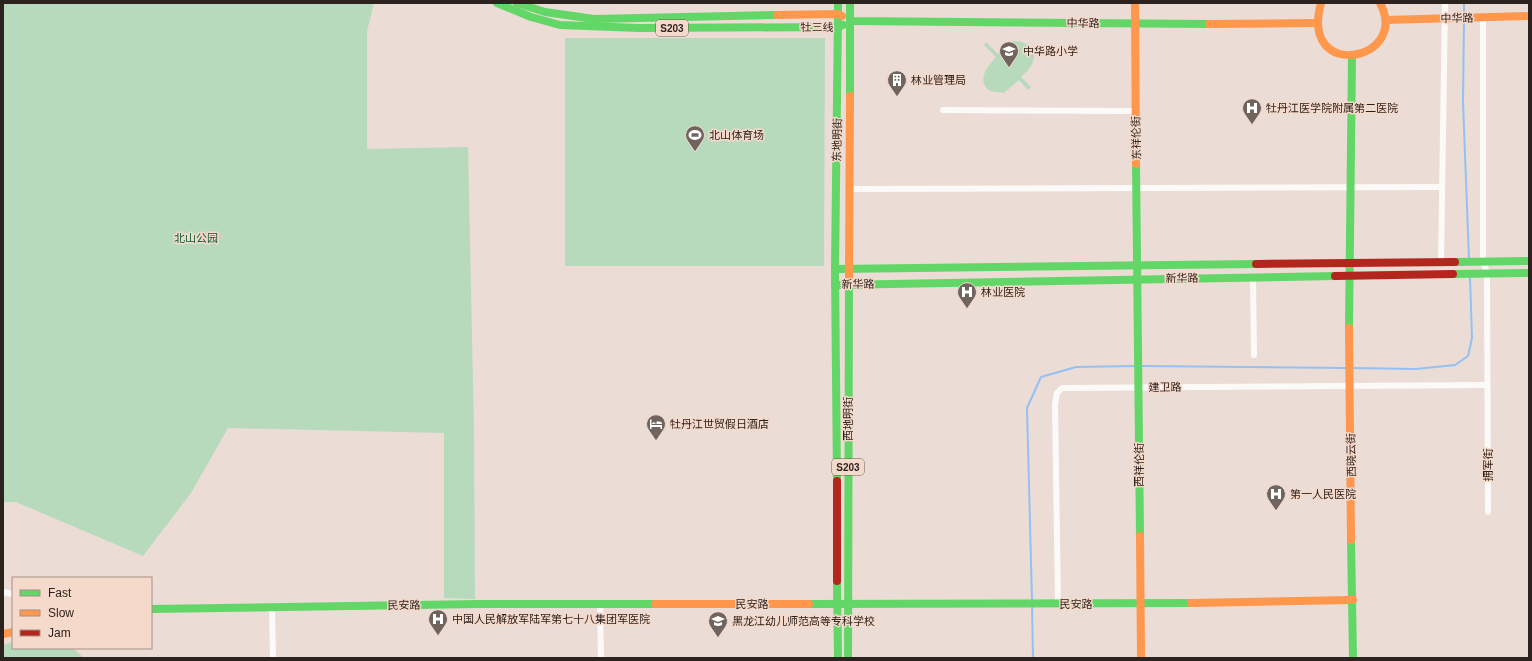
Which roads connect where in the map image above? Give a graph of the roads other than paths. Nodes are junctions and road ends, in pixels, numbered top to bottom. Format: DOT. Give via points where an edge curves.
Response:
graph roads {
  1 [pos="496,3"];
  2 [pos="517,3"];
  3 [pos="838,3"];
  4 [pos="850,3"];
  5 [pos="1135,3"];
  6 [pos="1321,3"];
  7 [pos="1380,3"];
  8 [pos="1445,3"];
  9 [pos="838,14"];
  10 [pos="1529,16"];
  11 [pos="1444,18"];
  12 [pos="1483,18"];
  13 [pos="1386,20"];
  14 [pos="850,21"];
  15 [pos="1316,23"];
  16 [pos="1135,24"];
  17 [pos="838,27"];
  18 [pos="1352,56"];
  19 [pos="943,110"];
  20 [pos="1136,111"];
  21 [pos="1442,187"];
  22 [pos="1137,188"];
  23 [pos="1352,188"];
  24 [pos="849,189"];
  25 [pos="1483,261"];
  26 [pos="1529,261"];
  27 [pos="1441,262"];
  28 [pos="1351,263"];
  29 [pos="1138,272"];
  30 [pos="1487,273"];
  31 [pos="1529,273"];
  32 [pos="1351,276"];
  33 [pos="835,277"];
  34 [pos="848,277"];
  35 [pos="1253,277"];
  36 [pos="1254,355"];
  37 [pos="1487,384"];
  38 [pos="1350,385"];
  39 [pos="1139,387"];
  40 [pos="1488,512"];
  41 [pos="1353,600"];
  42 [pos="600,604"];
  43 [pos="838,604"];
  44 [pos="848,604"];
  45 [pos="1058,604"];
  46 [pos="1140,604"];
  47 [pos="272,607"];
  48 [pos="152,609"];
  49 [pos="273,658"];
  50 [pos="601,658"];
  51 [pos="838,658"];
  52 [pos="848,658"];
  53 [pos="1141,658"];
  54 [pos="1353,658"];
  1 -- 17 [label="main road, 牡三线 / S203" via="531,18 560,25 639,28"];
  2 -- 9 [label="main road, 牡三线 / S203" via="563,16 594,19"];
  3 -- 9 [label="main road, 东地明街"];
  4 -- 14 [label="main road, 东地明街"];
  5 -- 16 [label="main road, 东祥伦街"];
  6 -- 15 [label="main road"];
  7 -- 13 [label="main road"];
  8 -- 11 [label="street"];
  9 -- 14 [label="main road, 牡三线"];
  9 -- 17 [label="main road, 东地明街 / S203"];
  10 -- 12 [label="main road, 中华路"];
  11 -- 12 [label="main road, 中华路"];
  11 -- 13 [label="main road, 中华路"];
  11 -- 21 [label="street"];
  12 -- 25 [label="street, 拥军街"];
  13 -- 18 [label="main road" via="1385,31 1380,41 1363,54"];
  14 -- 16 [label="main road, 中华路"];
  14 -- 17 [label="main road, 牡三线 / S203"];
  14 -- 24 [label="main road, 东地明街 / S203"];
  15 -- 16 [label="main road, 中华路"];
  15 -- 18 [label="main road" via="1318,34 1331,51"];
  16 -- 20 [label="main road, 东祥伦街"];
  17 -- 33 [label="main road, 东地明街 / S203"];
  18 -- 23 [label="main road, 西晓云街"];
  19 -- 20 [label="street"];
  20 -- 22 [label="main road, 东祥伦街"];
  21 -- 23 [label="street"];
  21 -- 27 [label="street"];
  22 -- 23 [label="street"];
  22 -- 24 [label="street"];
  22 -- 29 [label="main road, 东祥伦街"];
  23 -- 28 [label="main road, 西晓云街"];
  24 -- 34 [label="main road, 东地明街 / S203"];
  25 -- 26 [label="main road"];
  25 -- 27 [label="main road"];
  25 -- 30 [label="street, 拥军街"];
  27 -- 28 [label="main road"];
  28 -- 29 [label="main road"];
  28 -- 32 [label="main road, 西晓云街"];
  29 -- 34 [label="main road, 新华路"];
  29 -- 34 [label="main road"];
  29 -- 35 [label="main road, 新华路"];
  29 -- 39 [label="main road, 西祥伦街"];
  30 -- 31 [label="main road, 新华路"];
  30 -- 32 [label="main road, 新华路"];
  30 -- 37 [label="street, 拥军街"];
  32 -- 35 [label="main road, 新华路"];
  32 -- 38 [label="main road, 西晓云街"];
  33 -- 34 [label="main road, 新华路"];
  33 -- 34 [label="main road"];
  33 -- 43 [label="main road, 西地明街 / S203"];
  34 -- 44 [label="main road, 西地明街 / S203"];
  35 -- 36 [label="street"];
  37 -- 38 [label="street, 建卫路"];
  37 -- 40 [label="street, 拥军街"];
  38 -- 39 [label="street, 建卫路"];
  38 -- 41 [label="main road, 西晓云街"];
  39 -- 45 [label="street, 建卫路" via="1062,388 1057,393 1055,404"];
  39 -- 46 [label="main road, 西祥伦街"];
  41 -- 46 [label="main road, 民安路"];
  41 -- 54 [label="main road, 西晓云街"];
  42 -- 43 [label="main road, 民安路"];
  42 -- 47 [label="main road, 民安路"];
  42 -- 50 [label="street"];
  43 -- 44 [label="main road, 民安路"];
  43 -- 51 [label="main road, 西地明街 / S203"];
  44 -- 45 [label="main road, 民安路"];
  44 -- 52 [label="main road, 西地明街 / S203"];
  45 -- 46 [label="main road, 民安路"];
  46 -- 53 [label="main road, 西祥伦街"];
  47 -- 48 [label="main road, 民安路"];
  47 -- 49 [label="street"];
}
